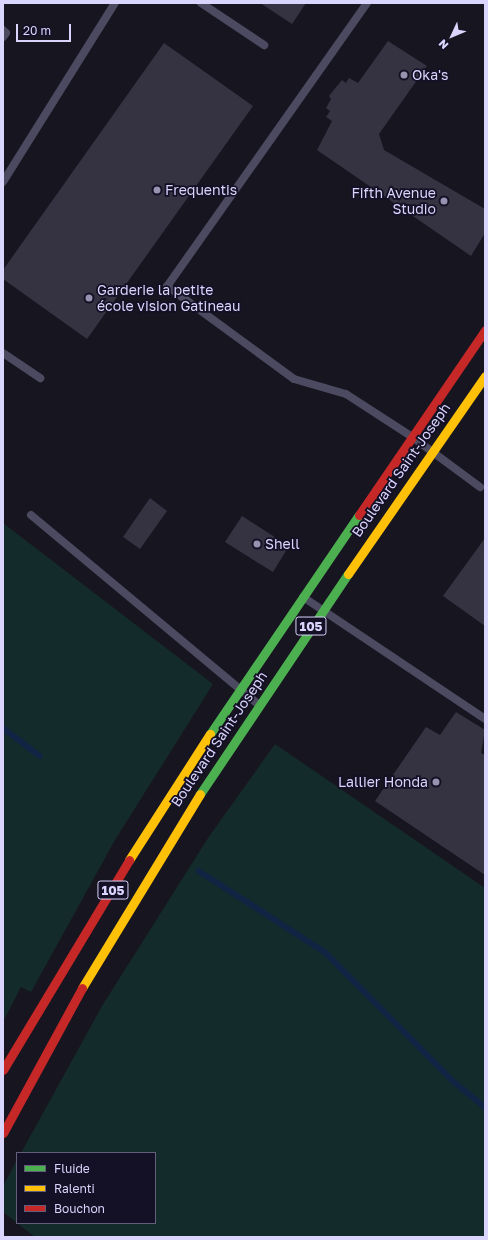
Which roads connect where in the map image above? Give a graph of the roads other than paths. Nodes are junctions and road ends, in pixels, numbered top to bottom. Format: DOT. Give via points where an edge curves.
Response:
graph roads {
  1 [pos="116,3"];
  2 [pos="201,3"];
  3 [pos="367,3"];
  4 [pos="3,30"];
  5 [pos="3,37"];
  6 [pos="264,45"];
  7 [pos="6,172"];
  8 [pos="3,182"];
  9 [pos="485,330"];
  10 [pos="3,353"];
  11 [pos="485,376"];
  12 [pos="40,378"];
  13 [pos="411,436"];
  14 [pos="432,450"];
  15 [pos="480,487"];
  16 [pos="31,515"];
  17 [pos="302,597"];
  18 [pos="322,610"];
  19 [pos="239,689"];
  20 [pos="258,704"];
  21 [pos="485,719"];
  22 [pos="3,1070"];
  23 [pos="3,1133"];
  1 -- 7 [label="lane"];
  2 -- 6 [label="lane"];
  3 -- 13 [label="lane" via="167,286 294,379 346,394"];
  4 -- 5 [label="lane" via="6,33"];
  7 -- 8 [label="lane"];
  9 -- 13 [label="main road, Boulevard Saint-Joseph / 105"];
  10 -- 12 [label="lane"];
  11 -- 14 [label="main road, Boulevard Saint-Joseph / 105"];
  13 -- 14 [label="lane"];
  13 -- 17 [label="main road, Boulevard Saint-Joseph / 105"];
  14 -- 15 [label="lane"];
  14 -- 18 [label="main road, Boulevard Saint-Joseph / 105"];
  16 -- 19 [label="lane"];
  17 -- 18 [label="lane"];
  17 -- 19 [label="main road, Boulevard Saint-Joseph / 105"];
  18 -- 20 [label="main road, Boulevard Saint-Joseph / 105"];
  18 -- 21 [label="lane"];
  19 -- 20 [label="lane"];
  19 -- 22 [label="main road, Boulevard Saint-Joseph / 105" via="161,806"];
  20 -- 23 [label="main road, Boulevard Saint-Joseph / 105" via="135,896"];
}
